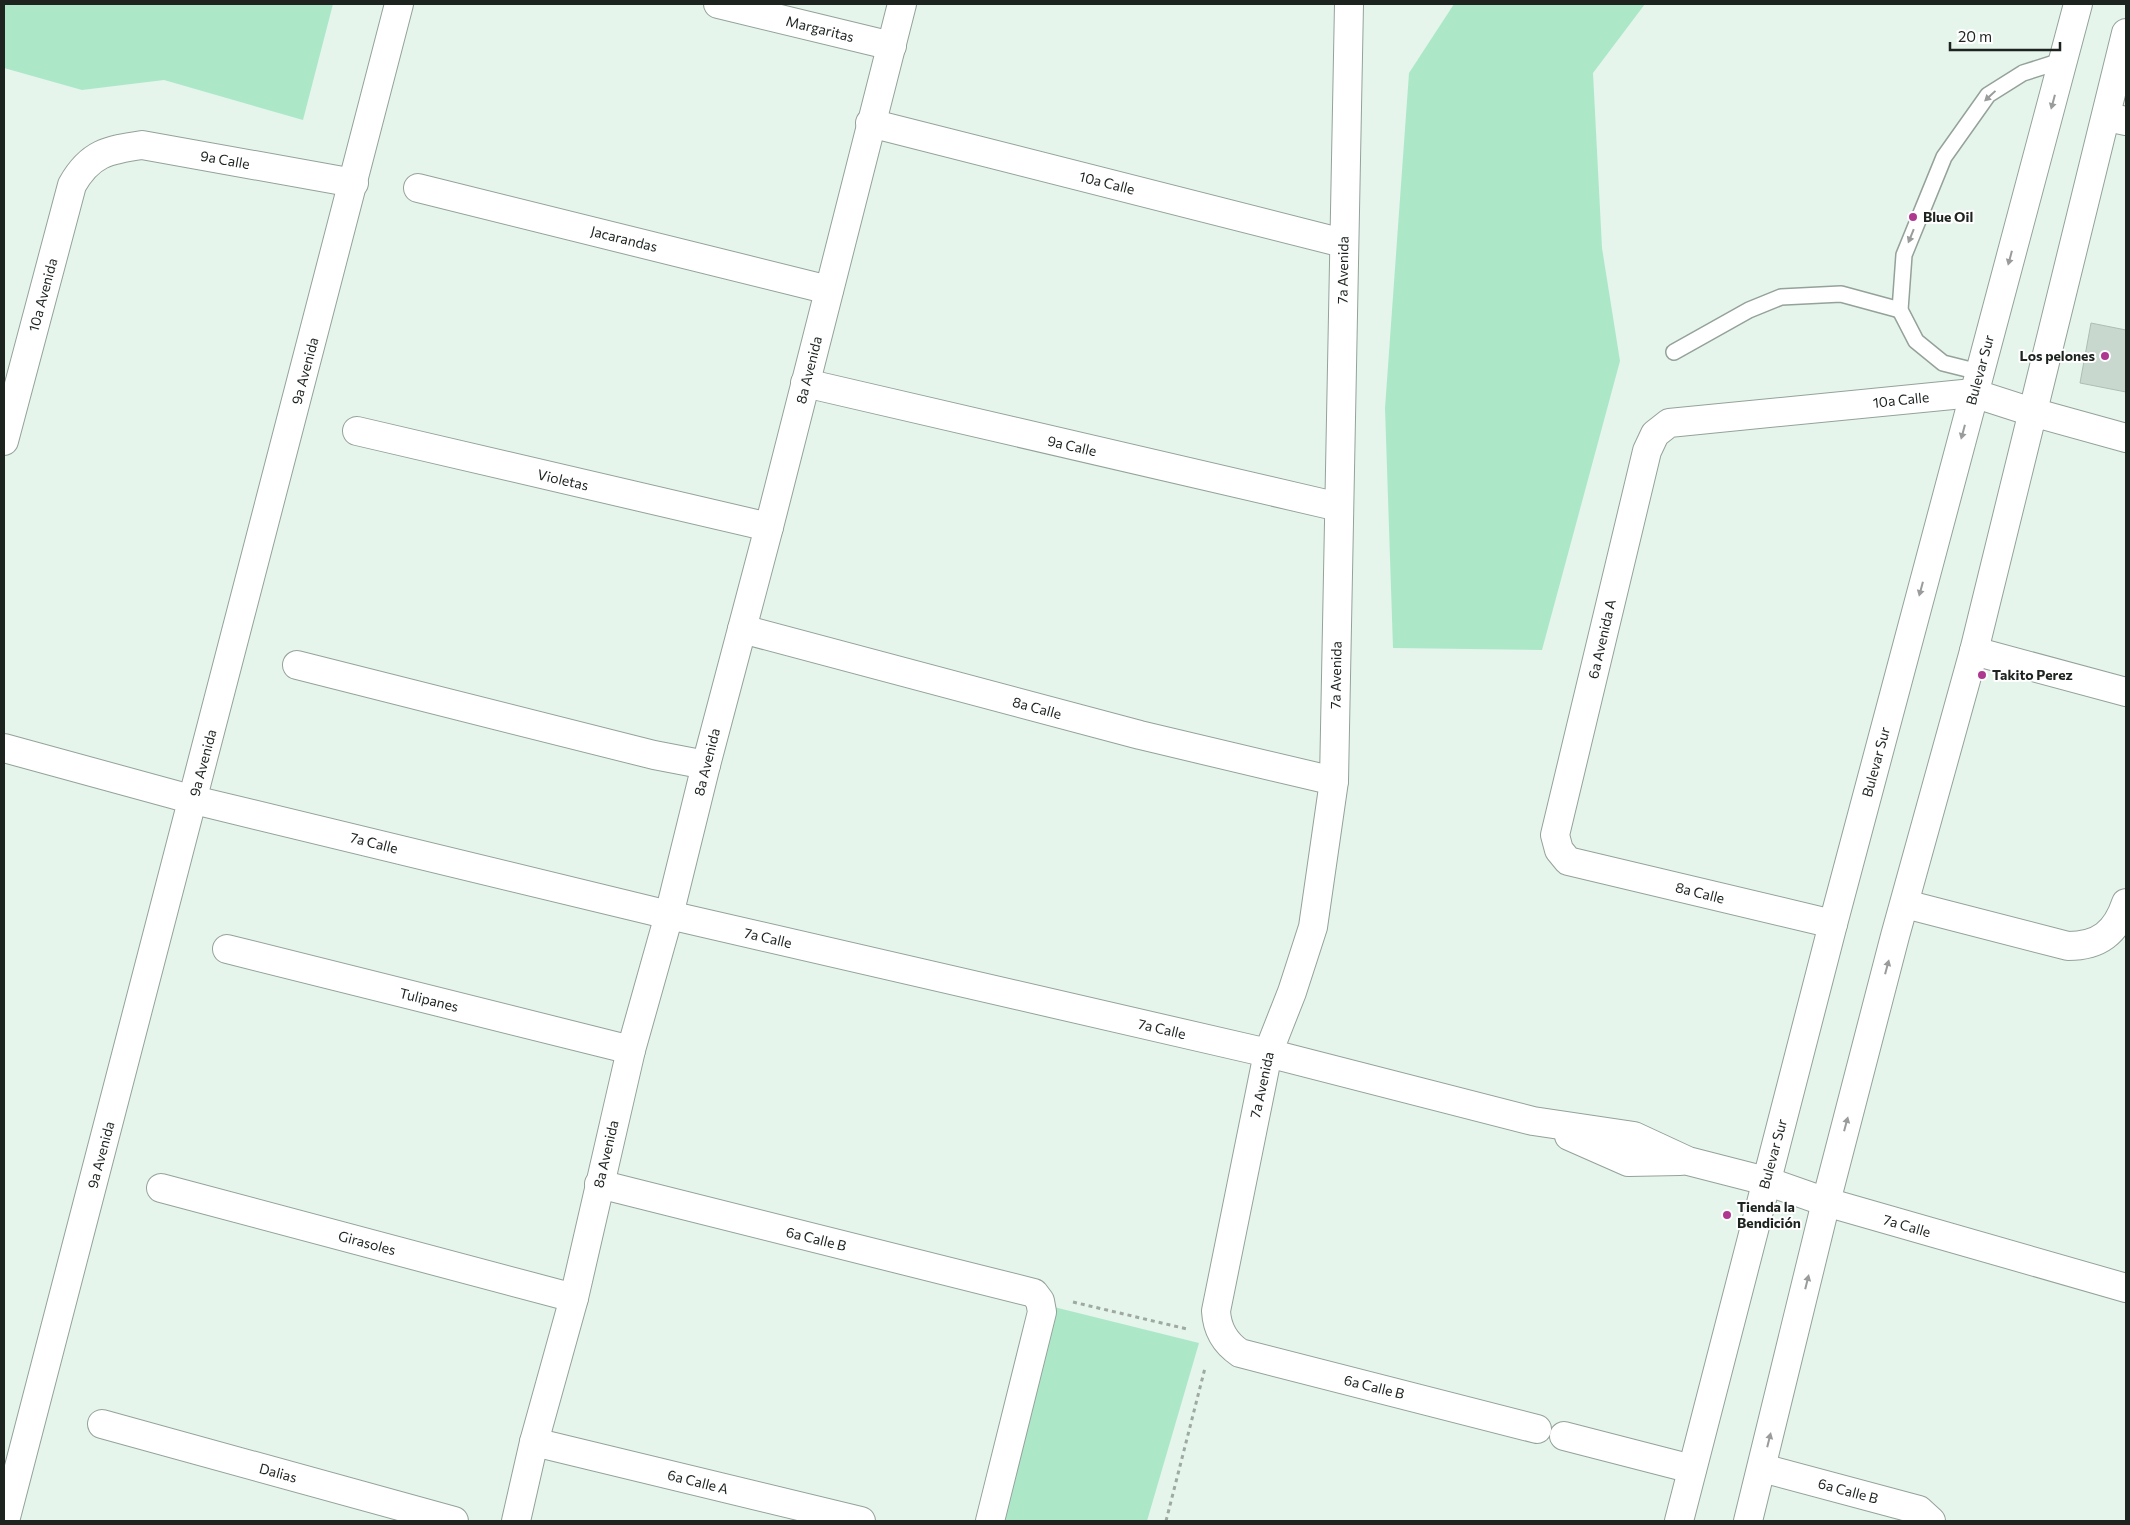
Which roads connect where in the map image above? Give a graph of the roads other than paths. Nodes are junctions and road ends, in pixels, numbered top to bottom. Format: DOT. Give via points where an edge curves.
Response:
graph roads {
  1 [pos="399,4"];
  2 [pos="718,4"];
  3 [pos="902,4"];
  4 [pos="1350,4"];
  5 [pos="2078,4"];
  6 [pos="2126,33"];
  7 [pos="892,46"];
  8 [pos="2064,60"];
  9 [pos="2117,119"];
  10 [pos="870,123"];
  11 [pos="96,156"];
  12 [pos="354,183"];
  13 [pos="418,188"];
  14 [pos="1343,243"];
  15 [pos="829,290"];
  16 [pos="1900,310"];
  17 [pos="1674,352"];
  18 [pos="805,383"];
  19 [pos="1976,383"];
  20 [pos="2032,412"];
  21 [pos="1669,423"];
  22 [pos="357,431"];
  23 [pos="2126,438"];
  24 [pos="4,441"];
  25 [pos="1339,507"];
  26 [pos="770,527"];
  27 [pos="742,629"];
  28 [pos="1974,651"];
  29 [pos="297,665"];
  30 [pos="2126,692"];
  31 [pos="4,748"];
  32 [pos="706,765"];
  33 [pos="1334,781"];
  34 [pos="194,800"];
  35 [pos="1568,861"];
  36 [pos="2126,903"];
  37 [pos="1905,904"];
  38 [pos="669,915"];
  39 [pos="1833,924"];
  40 [pos="227,949"];
  41 [pos="631,1050"];
  42 [pos="1268,1053"];
  43 [pos="1766,1181"];
  44 [pos="599,1184"];
  45 [pos="161,1188"];
  46 [pos="1826,1202"];
  47 [pos="2126,1288"];
  48 [pos="574,1298"];
  49 [pos="1220,1331"];
  50 [pos="102,1424"];
  51 [pos="1537,1429"];
  52 [pos="1564,1436"];
  53 [pos="534,1442"];
  54 [pos="1762,1468"];
  55 [pos="1692,1469"];
  56 [pos="5,1521"];
  57 [pos="454,1521"];
  58 [pos="516,1521"];
  59 [pos="861,1521"];
  60 [pos="990,1521"];
  61 [pos="1678,1521"];
  62 [pos="1748,1521"];
  63 [pos="1931,1521"];
  1 -- 12 [label="street, 9a Avenida"];
  2 -- 7 [label="street, Margaritas"];
  3 -- 7 [label="street, 8a Avenida"];
  4 -- 14 [label="street, 7a Avenida"];
  5 -- 8 [label="street, Bulevar Sur"];
  6 -- 9 [label="street"];
  7 -- 10 [label="street, 8a Avenida"];
  8 -- 16 [label="lane, one-way" via="2023,73 1988,95 1944,157 1904,255"];
  8 -- 19 [label="street, Bulevar Sur, one-way"];
  9 -- 20 [label="street"];
  10 -- 14 [label="street, 10a Calle"];
  10 -- 15 [label="street, 8a Avenida"];
  11 -- 12 [label="street, 9a Calle" via="142,145"];
  11 -- 24 [label="street, 10a Avenida" via="81,168 72,185"];
  12 -- 34 [label="street, 9a Avenida"];
  13 -- 15 [label="street, Jacarandas"];
  14 -- 25 [label="street, 7a Avenida"];
  15 -- 18 [label="street, 8a Avenida"];
  16 -- 17 [label="lane" via="1840,294 1781,297 1749,310"];
  16 -- 19 [label="lane" via="1916,341 1943,363"];
  18 -- 25 [label="street, 9a Calle"];
  18 -- 26 [label="street, 8a Avenida"];
  19 -- 20 [label="street, 10a Calle"];
  19 -- 21 [label="street, 10a Calle"];
  19 -- 39 [label="street, Bulevar Sur, one-way"];
  20 -- 23 [label="street, 10a Calle"];
  20 -- 28 [label="street"];
  21 -- 35 [label="street, 6a Avenida A" via="1655,434 1647,451 1555,835 1559,850"];
  22 -- 26 [label="street, Violetas"];
  25 -- 33 [label="street, 7a Avenida"];
  26 -- 27 [label="street, 8a Avenida"];
  27 -- 32 [label="street, 8a Avenida"];
  27 -- 33 [label="street, 8a Calle" via="1140,735"];
  28 -- 30 [label="street"];
  28 -- 37 [label="street"];
  29 -- 32 [label="street" via="654,755"];
  31 -- 34 [label="street, 7a Calle"];
  32 -- 38 [label="street, 8a Avenida"];
  33 -- 42 [label="street, 7a Avenida" via="1313,927"];
  34 -- 38 [label="street, 7a Calle"];
  34 -- 56 [label="street, 9a Avenida"];
  35 -- 39 [label="street, 8a Calle"];
  36 -- 37 [label="street" via="2112,930 2098,942 2083,946 2068,946"];
  46 -- 37 [label="street, one-way"];
  38 -- 41 [label="street, 8a Avenida"];
  38 -- 42 [label="street, 7a Calle"];
  39 -- 43 [label="street, Bulevar Sur"];
  40 -- 41 [label="street, Tulipanes"];
  41 -- 44 [label="street, 8a Avenida"];
  42 -- 43 [label="street, 7a Calle" via="1533,1121 1634,1136 1688,1161"];
  42 -- 49 [label="street, 7a Avenida" via="1216,1311"];
  43 -- 46 [label="street, 7a Calle"];
  43 -- 55 [label="street, Bulevar Sur"];
  44 -- 48 [label="street, 8a Avenida"];
  44 -- 60 [label="street, 6a Calle B" via="1034,1293 1042,1312"];
  45 -- 48 [label="street, Girasoles"];
  46 -- 47 [label="street, 7a Calle"];
  54 -- 46 [label="street, one-way"];
  48 -- 53 [label="street, 8a Avenida"];
  49 -- 51 [label="street, 6a Calle B" via="1240,1353"];
  50 -- 57 [label="street, Dalias"];
  52 -- 55 [label="street"];
  53 -- 58 [label="street, 8a Avenida"];
  53 -- 59 [label="street, 6a Calle A"];
  54 -- 62 [label="street"];
  54 -- 63 [label="street, 6a Calle B" via="1919,1510"];
  55 -- 61 [label="street, Bulevar Sur"];
}
